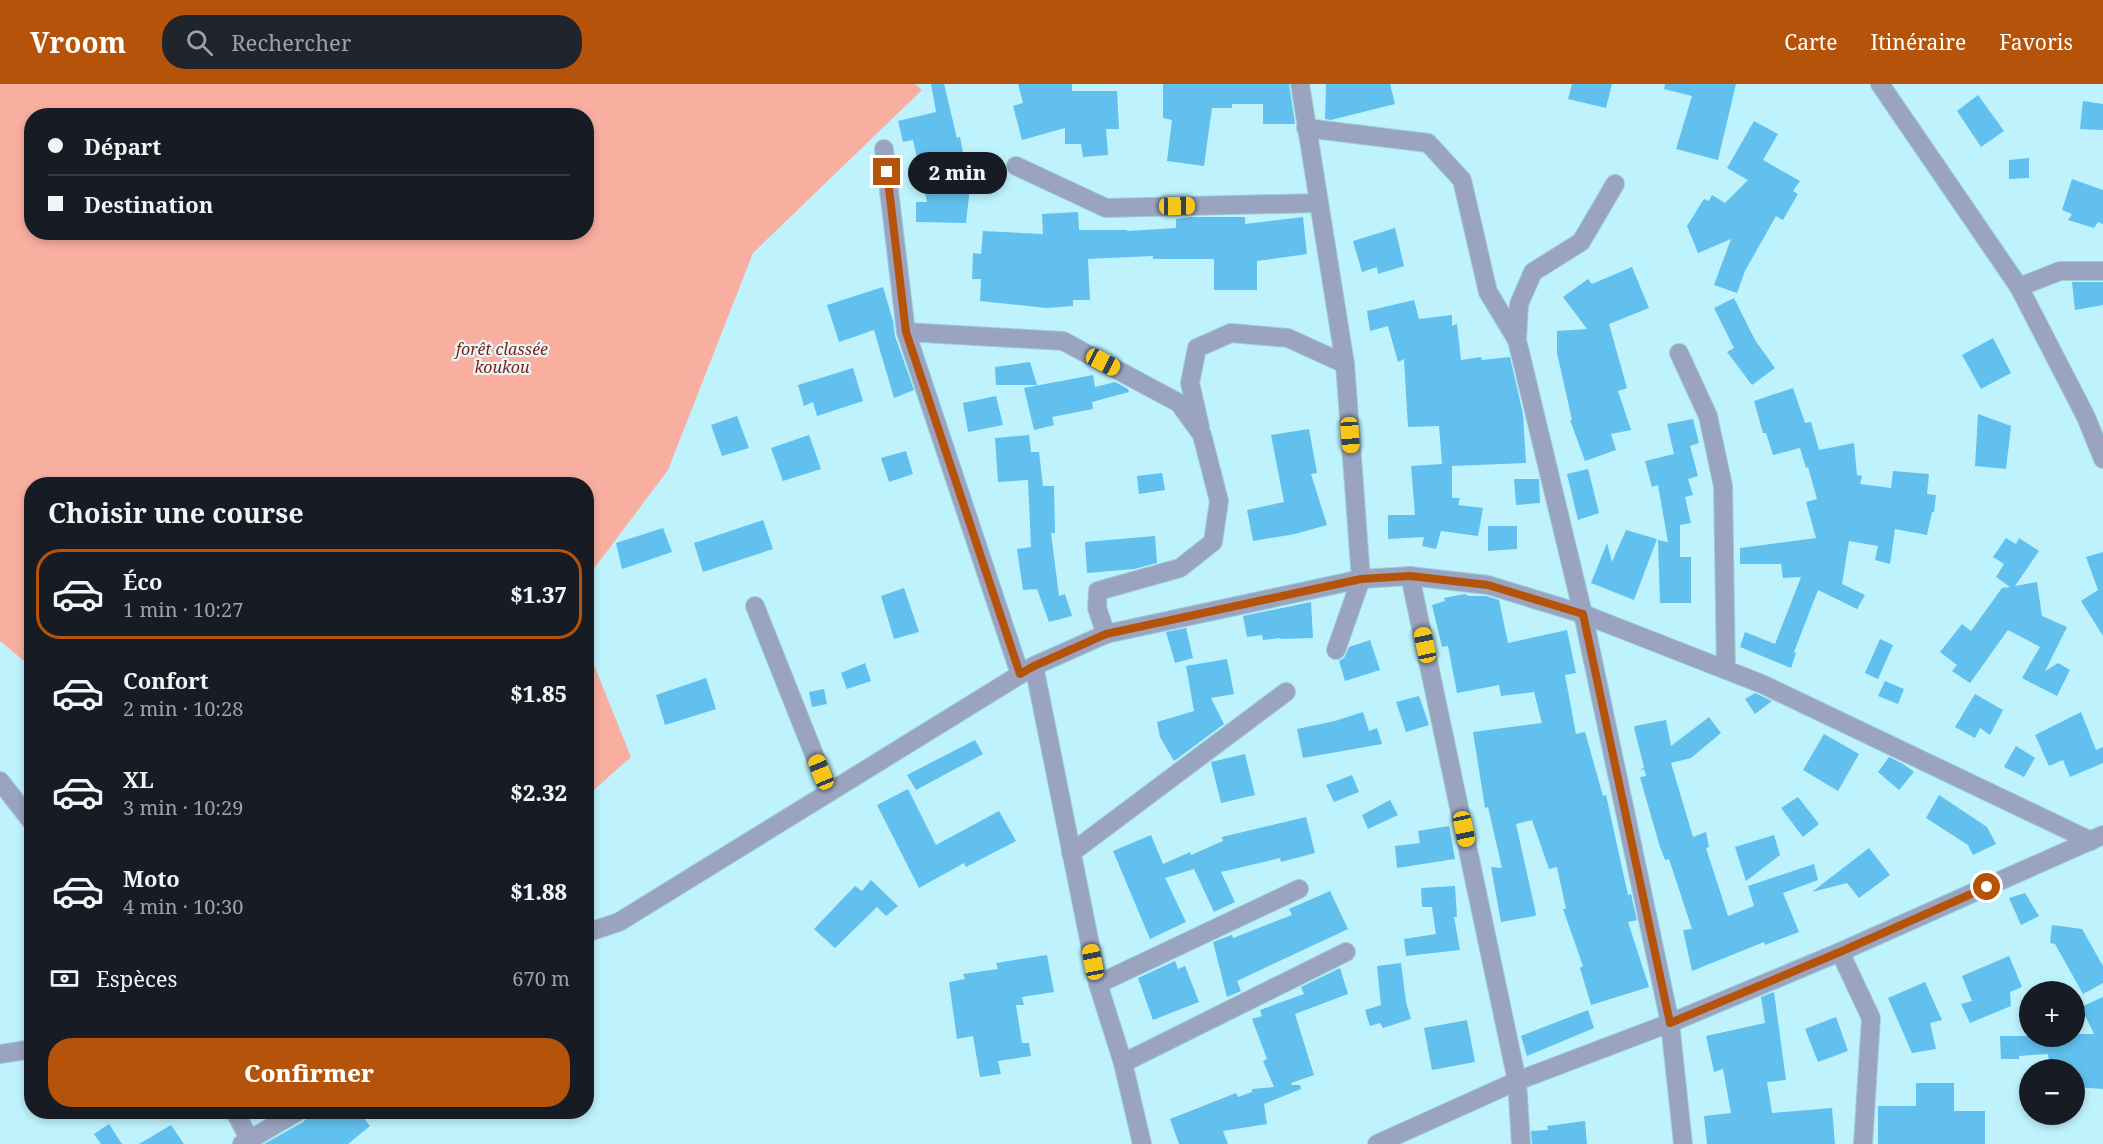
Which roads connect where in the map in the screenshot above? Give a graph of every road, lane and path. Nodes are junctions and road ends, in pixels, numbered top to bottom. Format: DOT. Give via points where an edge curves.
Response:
graph roads {
  1 [pos="1300,84"];
  2 [pos="1880,84"];
  3 [pos="1306,128"];
  4 [pos="884,149"];
  5 [pos="1016,166"];
  6 [pos="1615,184"];
  7 [pos="1318,203"];
  8 [pos="2103,271"];
  9 [pos="2019,287"];
  10 [pos="906,332"];
  11 [pos="1516,340"];
  12 [pos="1679,353"];
  13 [pos="1345,364"];
  14 [pos="1202,435"];
  15 [pos="2103,459"];
  16 [pos="1410,576"];
  17 [pos="1361,579"];
  18 [pos="755,606"];
  19 [pos="1583,614"];
  20 [pos="1106,634"];
  21 [pos="1336,650"];
  22 [pos="1027,670"];
  23 [pos="1726,670"];
  24 [pos="1286,692"];
  25 [pos="0,781"];
  26 [pos="829,792"];
  27 [pos="24,812"];
  28 [pos="2097,838"];
  29 [pos="1071,853"];
  30 [pos="1299,889"];
  31 [pos="594,930"];
  32 [pos="1346,952"];
  33 [pos="1840,952"];
  34 [pos="1098,984"];
  35 [pos="1670,1023"];
  36 [pos="24,1050"];
  37 [pos="0,1054"];
  38 [pos="1123,1063"];
  39 [pos="1517,1081"];
  40 [pos="238,1119"];
  41 [pos="286,1119"];
  42 [pos="1413,1136"];
  43 [pos="248,1142"];
  44 [pos="1142,1144"];
  45 [pos="1377,1144"];
  46 [pos="1521,1144"];
  47 [pos="1683,1144"];
  48 [pos="1863,1144"];
  1 -- 3 [label="street"];
  2 -- 9 [label="street"];
  3 -- 7 [label="street"];
  3 -- 11 [label="street" via="1428,143 1461,180 1488,292"];
  4 -- 10 [label="street"];
  5 -- 7 [label="street" via="1106,208"];
  6 -- 11 [label="street" via="1581,242 1533,272 1519,304"];
  7 -- 13 [label="street"];
  8 -- 9 [label="street" via="2060,271"];
  9 -- 15 [label="street" via="2086,417"];
  10 -- 14 [label="street" via="1063,341 1179,403"];
  10 -- 22 [label="street"];
  11 -- 19 [label="street"];
  12 -- 23 [label="street" via="1708,416 1724,486"];
  13 -- 14 [label="street" via="1288,338 1231,333 1197,348 1190,382"];
  13 -- 17 [label="street"];
  14 -- 20 [label="street" via="1219,501 1213,542 1180,568 1098,591 1097,608"];
  16 -- 17 [label="street"];
  16 -- 19 [label="street" via="1488,585"];
  16 -- 39 [label="street"];
  17 -- 20 [label="street"];
  17 -- 21 [label="street"];
  18 -- 26 [label="street"];
  19 -- 23 [label="street"];
  19 -- 35 [label="street"];
  20 -- 22 [label="street"];
  22 -- 26 [label="street"];
  22 -- 29 [label="street"];
  23 -- 28 [label="street"];
  24 -- 29 [label="street"];
  25 -- 27 [label="street"];
  26 -- 31 [label="street" via="619,922"];
  28 -- 33 [label="street"];
  29 -- 34 [label="street"];
  30 -- 34 [label="street"];
  32 -- 38 [label="street"];
  33 -- 35 [label="street"];
  33 -- 48 [label="street" via="1871,1018"];
  34 -- 38 [label="street"];
  35 -- 39 [label="street"];
  35 -- 47 [label="street"];
  36 -- 37 [label="street"];
  38 -- 44 [label="street"];
  39 -- 42 [label="street"];
  39 -- 46 [label="street"];
  40 -- 43 [label="street"];
  41 -- 43 [label="street"];
  42 -- 45 [label="street"];
}
